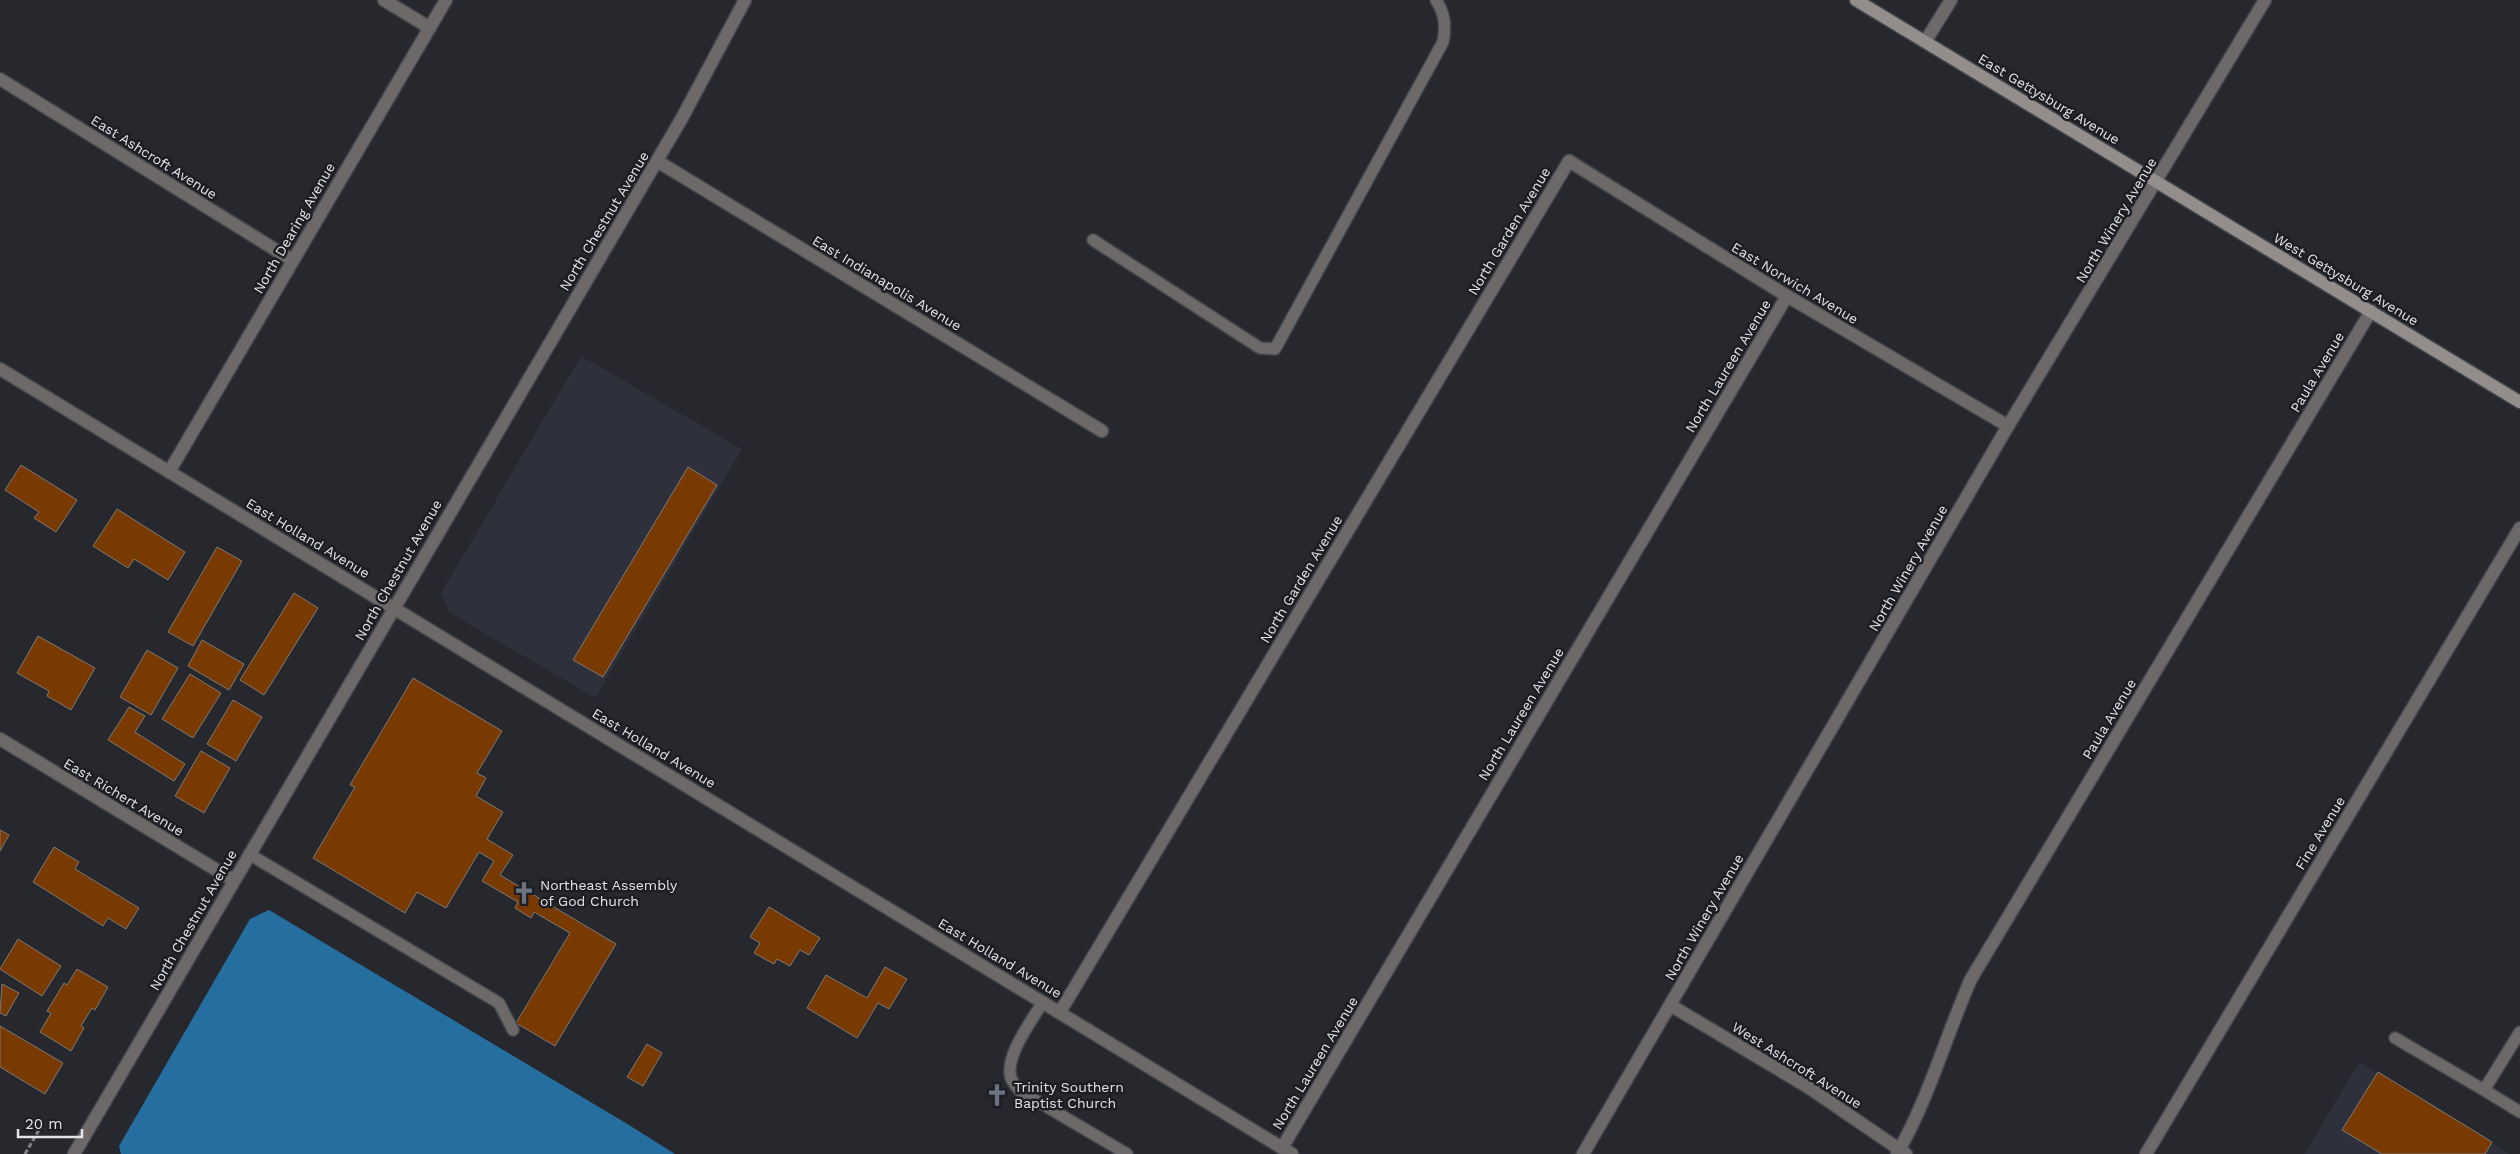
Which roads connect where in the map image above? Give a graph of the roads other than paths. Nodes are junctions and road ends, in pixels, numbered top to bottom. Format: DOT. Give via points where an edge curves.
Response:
graph roads {
  1 [pos="384,0"];
  2 [pos="446,0"];
  3 [pos="745,0"];
  4 [pos="1436,0"];
  5 [pos="1856,0"];
  6 [pos="1951,0"];
  7 [pos="2265,0"];
  8 [pos="430,28"];
  9 [pos="1925,42"];
  10 [pos="0,79"];
  11 [pos="657,161"];
  12 [pos="1569,161"];
  13 [pos="2156,183"];
  14 [pos="1093,240"];
  15 [pos="292,260"];
  16 [pos="1787,296"];
  17 [pos="2370,311"];
  18 [pos="0,369"];
  19 [pos="2520,402"];
  20 [pos="2008,426"];
  21 [pos="1102,431"];
  22 [pos="169,472"];
  23 [pos="2520,528"];
  24 [pos="393,608"];
  25 [pos="0,739"];
  26 [pos="249,854"];
  27 [pos="233,880"];
  28 [pos="1043,1002"];
  29 [pos="1670,1005"];
  30 [pos="1060,1012"];
  31 [pos="513,1030"];
  32 [pos="2520,1032"];
  33 [pos="2395,1038"];
  34 [pos="2484,1090"];
  35 [pos="2520,1112"];
  36 [pos="1287,1151"];
  37 [pos="1900,1153"];
  38 [pos="74,1154"];
  39 [pos="1127,1154"];
  40 [pos="1583,1154"];
  41 [pos="2146,1154"];
  1 -- 8 [label="street"];
  2 -- 8 [label="street, North Dearing Avenue"];
  3 -- 11 [label="street, North Chestnut Avenue"];
  4 -- 14 [label="lane" via="1446,26 1443,42 1275,349 1260,348"];
  5 -- 9 [label="street, East Gettysburg Avenue"];
  6 -- 9 [label="street"];
  7 -- 13 [label="street, North Winery Avenue"];
  8 -- 15 [label="street, North Dearing Avenue"];
  9 -- 13 [label="street, East Gettysburg Avenue"];
  10 -- 15 [label="street, East Ashcroft Avenue"];
  11 -- 21 [label="street, East Indianapolis Avenue"];
  11 -- 24 [label="street, North Chestnut Avenue"];
  12 -- 16 [label="street, East Norwich Avenue"];
  12 -- 30 [label="street, North Garden Avenue"];
  13 -- 17 [label="street, West Gettysburg Avenue"];
  13 -- 20 [label="street, North Winery Avenue"];
  15 -- 22 [label="street, North Dearing Avenue"];
  16 -- 20 [label="street, East Norwich Avenue"];
  16 -- 36 [label="street, North Laureen Avenue"];
  17 -- 19 [label="street, West Gettysburg Avenue"];
  17 -- 37 [label="street, Paula Avenue" via="1971,979 1929,1092"];
  18 -- 22 [label="street, East Holland Avenue"];
  20 -- 29 [label="street, North Winery Avenue"];
  22 -- 24 [label="street, East Holland Avenue"];
  23 -- 41 [label="street, Fine Avenue"];
  24 -- 26 [label="street, North Chestnut Avenue"];
  24 -- 28 [label="street, East Holland Avenue"];
  25 -- 27 [label="street, East Richert Avenue"];
  26 -- 27 [label="street, North Chestnut Avenue"];
  26 -- 31 [label="lane" via="499,1003"];
  27 -- 38 [label="street, North Chestnut Avenue"];
  28 -- 30 [label="street, East Holland Avenue"];
  28 -- 39 [label="lane" via="1014,1052 1010,1064 1011,1078 1020,1091"];
  29 -- 37 [label="street, West Ashcroft Avenue" via="1808,1087"];
  29 -- 40 [label="street, North Winery Avenue"];
  30 -- 36 [label="street, East Holland Avenue"];
  32 -- 34 [label="lane"];
  33 -- 34 [label="lane"];
  34 -- 35 [label="lane"];
}
